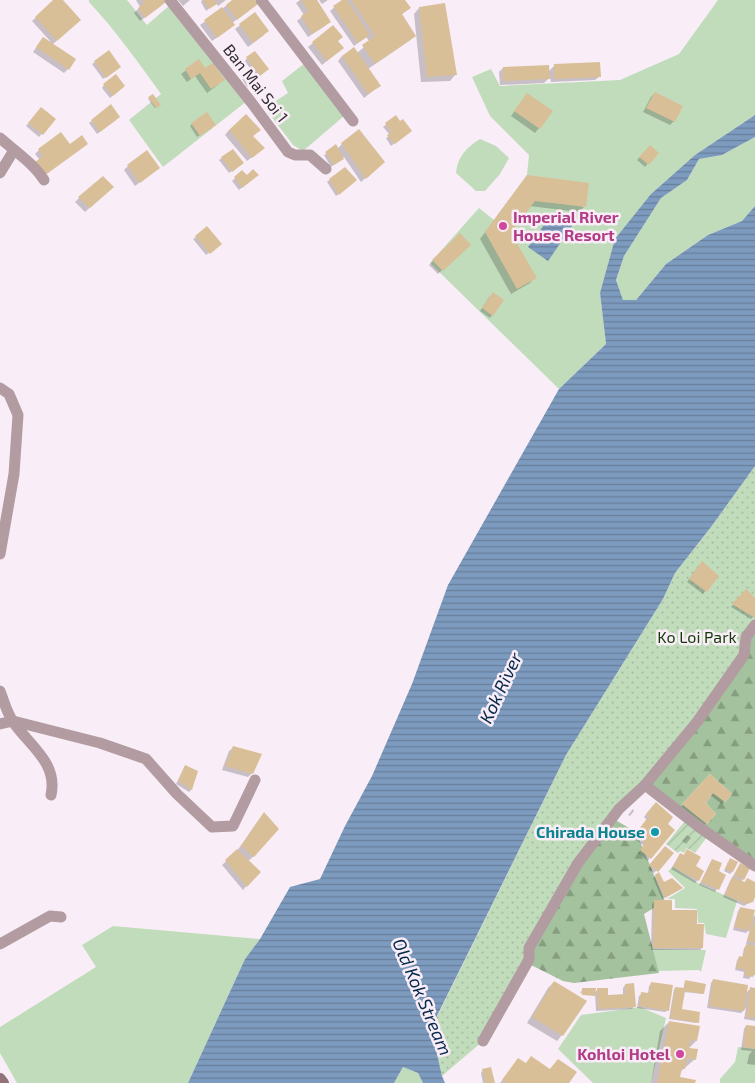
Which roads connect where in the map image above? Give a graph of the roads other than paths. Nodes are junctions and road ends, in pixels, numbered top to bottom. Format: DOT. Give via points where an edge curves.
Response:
graph roads {
  1 [pos="170,0"];
  2 [pos="261,0"];
  3 [pos="353,121"];
  4 [pos="0,138"];
  5 [pos="14,150"];
  6 [pos="326,169"];
  7 [pos="0,173"];
  8 [pos="44,180"];
  9 [pos="0,388"];
  10 [pos="0,554"];
  11 [pos="755,625"];
  12 [pos="0,691"];
  13 [pos="13,721"];
  14 [pos="0,724"];
  15 [pos="255,780"];
  16 [pos="645,786"];
  17 [pos="51,795"];
  18 [pos="755,866"];
  19 [pos="61,917"];
  20 [pos="0,944"];
  21 [pos="483,1041"];
  22 [pos="0,1079"];
  23 [pos="3,1083"];
  1 -- 6 [label="street, Ban Mai Soi 1" via="288,152 310,156"];
  2 -- 3 [label="street"];
  4 -- 5 [label="street"];
  5 -- 7 [label="street"];
  5 -- 8 [label="street"];
  9 -- 10 [label="street" via="9,394 18,415 14,474"];
  11 -- 16 [label="street" via="746,637 744,655 697,722"];
  12 -- 13 [label="street"];
  13 -- 14 [label="street"];
  13 -- 15 [label="street" via="100,743 146,759 212,827 232,826"];
  13 -- 17 [label="street" via="45,760 51,772"];
  16 -- 18 [label="street"];
  16 -- 21 [label="street" via="619,810 578,862 529,948 528,963"];
  19 -- 20 [label="street" via="50,916"];
  22 -- 23 [label="main road"];
}
